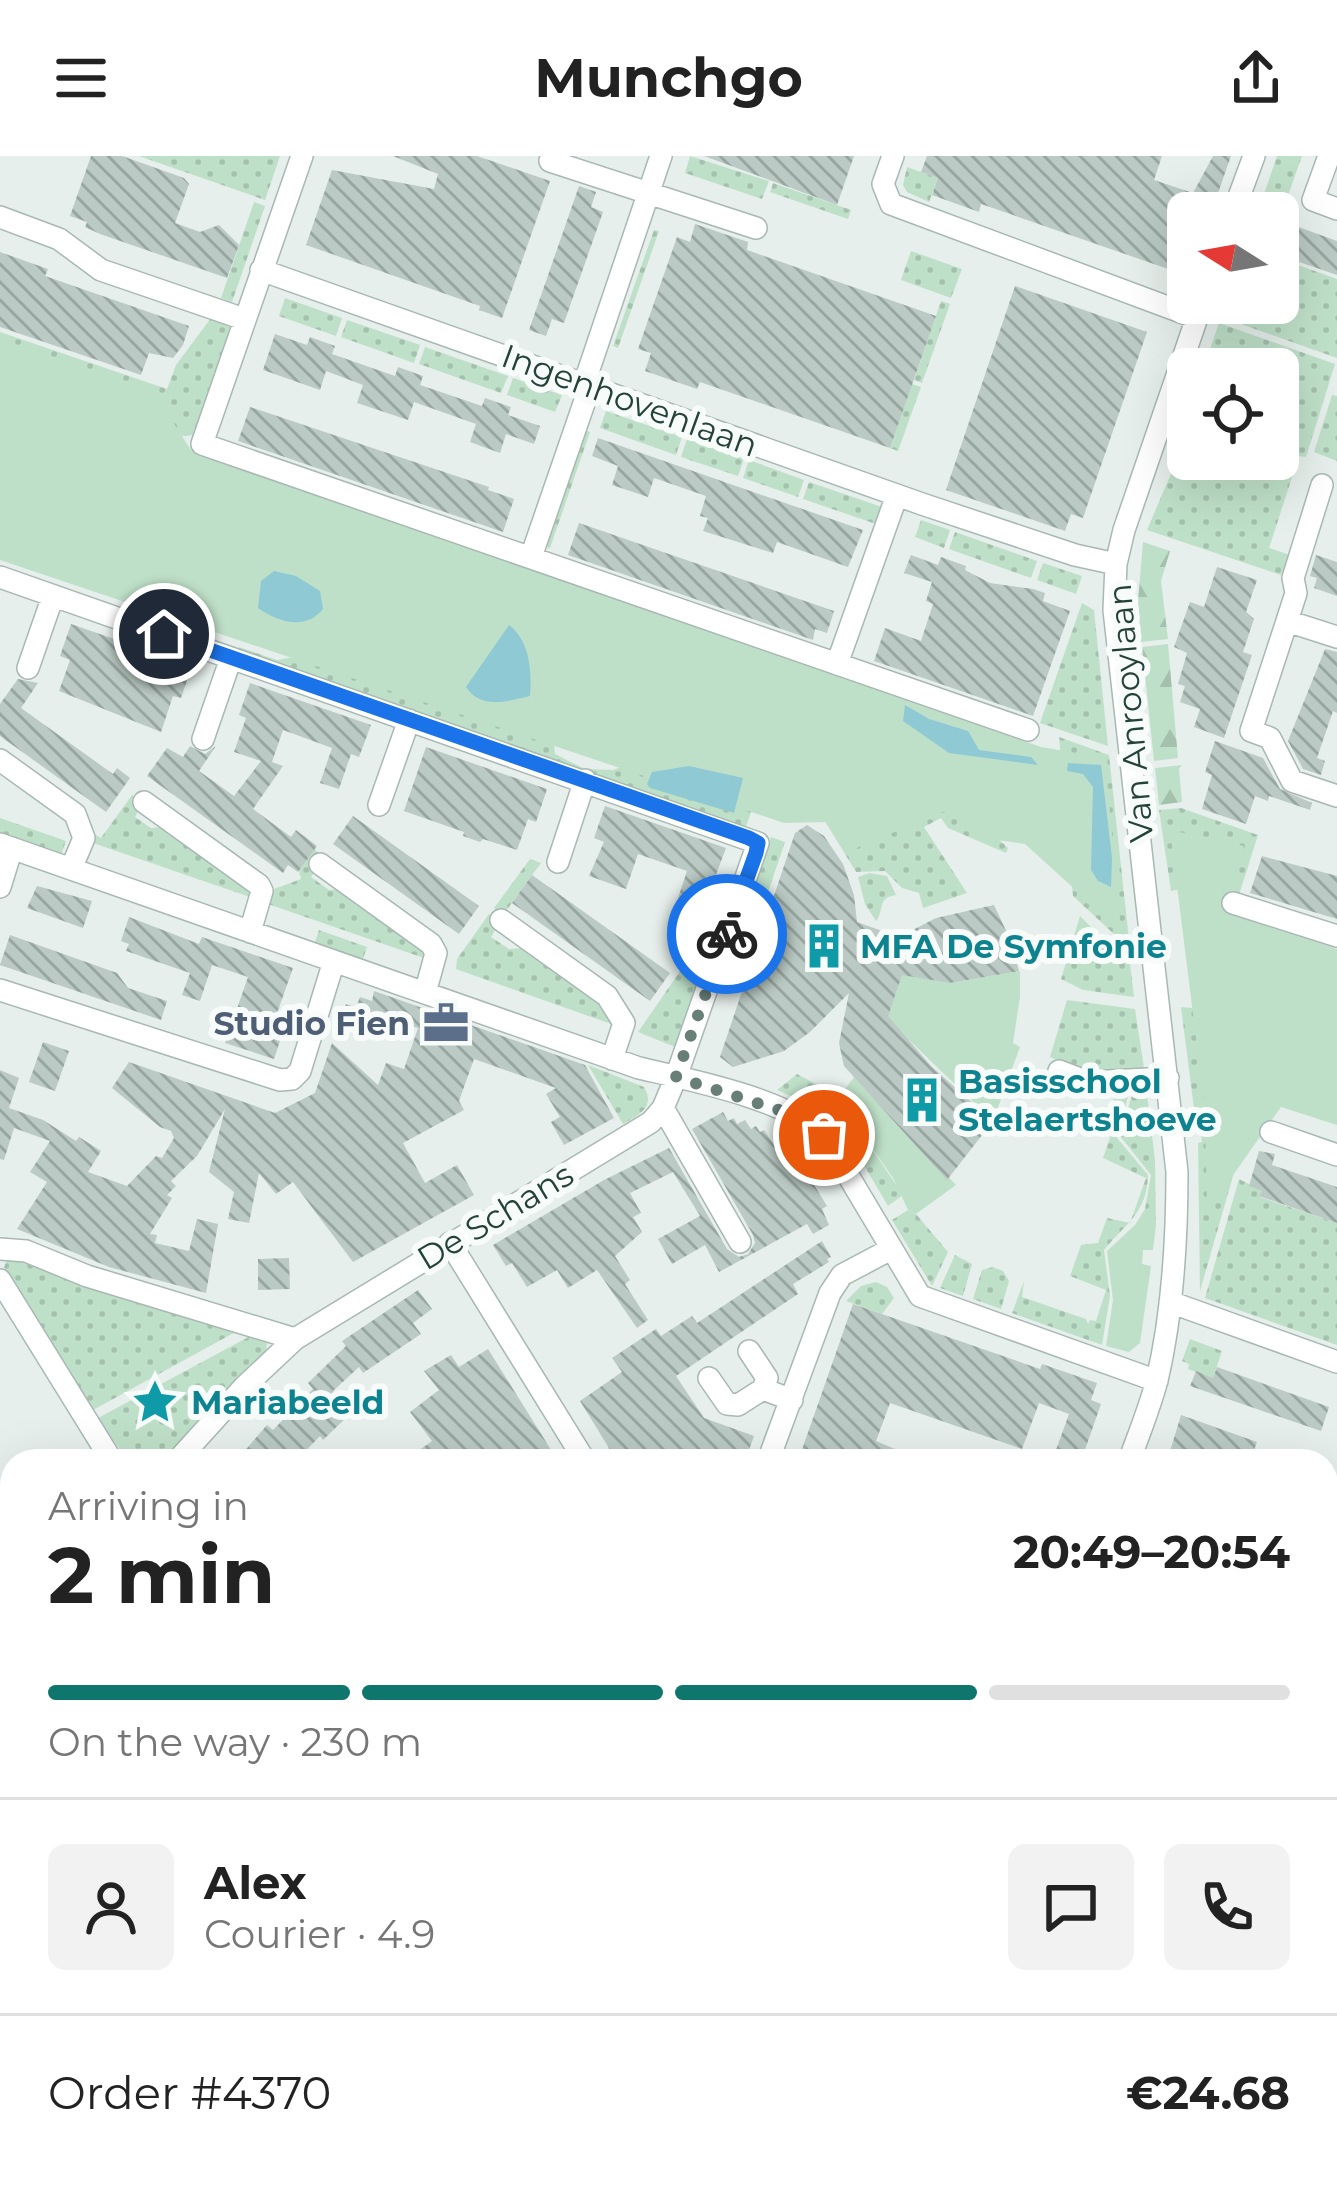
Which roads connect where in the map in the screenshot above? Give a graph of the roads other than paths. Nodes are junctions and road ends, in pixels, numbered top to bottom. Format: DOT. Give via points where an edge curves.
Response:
graph roads {
  1 [pos="302,156"];
  2 [pos="661,156"];
  3 [pos="893,156"];
  4 [pos="1254,156"];
  5 [pos="1329,156"];
  6 [pos="550,160"];
  7 [pos="1337,160"];
  8 [pos="1241,192"];
  9 [pos="647,193"];
  10 [pos="1337,209"];
  11 [pos="0,217"];
  12 [pos="756,228"];
  13 [pos="261,270"];
  14 [pos="1167,299"];
  15 [pos="244,319"];
  16 [pos="1194,324"];
  17 [pos="587,385"];
  18 [pos="1322,485"];
  19 [pos="897,495"];
  20 [pos="531,557"];
  21 [pos="1116,564"];
  22 [pos="0,578"];
  23 [pos="53,596"];
  24 [pos="1287,620"];
  25 [pos="1337,637"];
  26 [pos="232,658"];
  27 [pos="838,664"];
  28 [pos="28,668"];
  29 [pos="409,720"];
  30 [pos="1028,730"];
  31 [pos="203,739"];
  32 [pos="0,760"];
  33 [pos="585,780"];
  34 [pos="1337,796"];
  35 [pos="144,802"];
  36 [pos="379,805"];
  37 [pos="6,846"];
  38 [pos="558,862"];
  39 [pos="320,864"];
  40 [pos="71,869"];
  41 [pos="0,887"];
  42 [pos="1233,903"];
  43 [pos="501,920"];
  44 [pos="250,932"];
  45 [pos="1337,936"];
  46 [pos="334,962"];
  47 [pos="0,990"];
  48 [pos="425,993"];
  49 [pos="612,1059"];
  50 [pos="1059,1071"];
  51 [pos="676,1077"];
  52 [pos="1168,1078"];
  53 [pos="663,1108"];
  54 [pos="1271,1132"];
  55 [pos="1337,1155"];
  56 [pos="450,1243"];
  57 [pos="740,1243"];
  58 [pos="0,1250"];
  59 [pos="891,1250"];
  60 [pos="0,1280"];
  61 [pos="1170,1302"];
  62 [pos="295,1339"];
  63 [pos="749,1352"];
  64 [pos="1337,1362"];
  65 [pos="709,1378"];
  66 [pos="1157,1382"];
  67 [pos="763,1389"];
  68 [pos="792,1400"];
  69 [pos="105,1449"];
  70 [pos="188,1449"];
  71 [pos="578,1449"];
  72 [pos="774,1449"];
  73 [pos="1134,1449"];
  1 -- 13 [label="street"];
  2 -- 9 [label="street"];
  3 -- 14 [label="street" via="884,184 891,203"];
  4 -- 8 [label="street"];
  5 -- 7 [label="street"];
  5 -- 10 [label="street" via="1313,200"];
  6 -- 9 [label="street"];
  9 -- 12 [label="street"];
  9 -- 17 [label="street"];
  11 -- 15 [label="street" via="58,239 101,270"];
  13 -- 15 [label="street"];
  13 -- 17 [label="street, Ingenhovenlaan"];
  15 -- 20 [label="street" via="202,444"];
  16 -- 21 [label="street, Van Anrooylaan"];
  17 -- 19 [label="street, Ingenhovenlaan"];
  17 -- 20 [label="street"];
  18 -- 24 [label="street"];
  19 -- 21 [label="street, Ingenhovenlaan"];
  19 -- 27 [label="street"];
  20 -- 27 [label="street"];
  21 -- 52 [label="street, Van Anrooylaan" via="1114,610"];
  22 -- 23 [label="street"];
  23 -- 26 [label="street"];
  23 -- 28 [label="street"];
  24 -- 25 [label="street"];
  24 -- 34 [label="street" via="1251,730 1270,738 1292,781"];
  26 -- 29 [label="street"];
  26 -- 31 [label="street"];
  27 -- 30 [label="street"];
  29 -- 33 [label="street"];
  29 -- 36 [label="street"];
  32 -- 40 [label="street" via="75,814 84,838"];
  33 -- 38 [label="street"];
  33 -- 51 [label="street" via="758,843"];
  35 -- 44 [label="street" via="259,885"];
  37 -- 40 [label="street"];
  37 -- 41 [label="street"];
  39 -- 48 [label="street" via="431,944 436,953"];
  40 -- 44 [label="street"];
  42 -- 45 [label="street"];
  43 -- 49 [label="street" via="618,1008 625,1023"];
  44 -- 46 [label="street"];
  46 -- 47 [label="street" via="292,1079"];
  46 -- 48 [label="street"];
  48 -- 49 [label="street"];
  49 -- 51 [label="street"];
  50 -- 52 [label="street" via="1118,1084"];
  51 -- 53 [label="street"];
  51 -- 59 [label="street" via="807,1119"];
  52 -- 61 [label="street, Van Anrooylaan" via="1177,1172"];
  53 -- 56 [label="street, De Schans"];
  53 -- 57 [label="street"];
  54 -- 55 [label="street"];
  56 -- 62 [label="street, De Schans"];
  56 -- 71 [label="street"];
  58 -- 62 [label="street" via="26,1251"];
  59 -- 66 [label="street" via="920,1296 936,1304"];
  59 -- 68 [label="street" via="842,1275 830,1293"];
  60 -- 69 [label="street"];
  61 -- 64 [label="street"];
  61 -- 66 [label="street, Van Anrooylaan"];
  62 -- 70 [label="street, De Schans"];
  63 -- 67 [label="street" via="767,1378"];
  65 -- 67 [label="street" via="727,1404"];
  66 -- 73 [label="street, Van Anrooylaan"];
  67 -- 68 [label="street"];
  68 -- 72 [label="street"];
}
